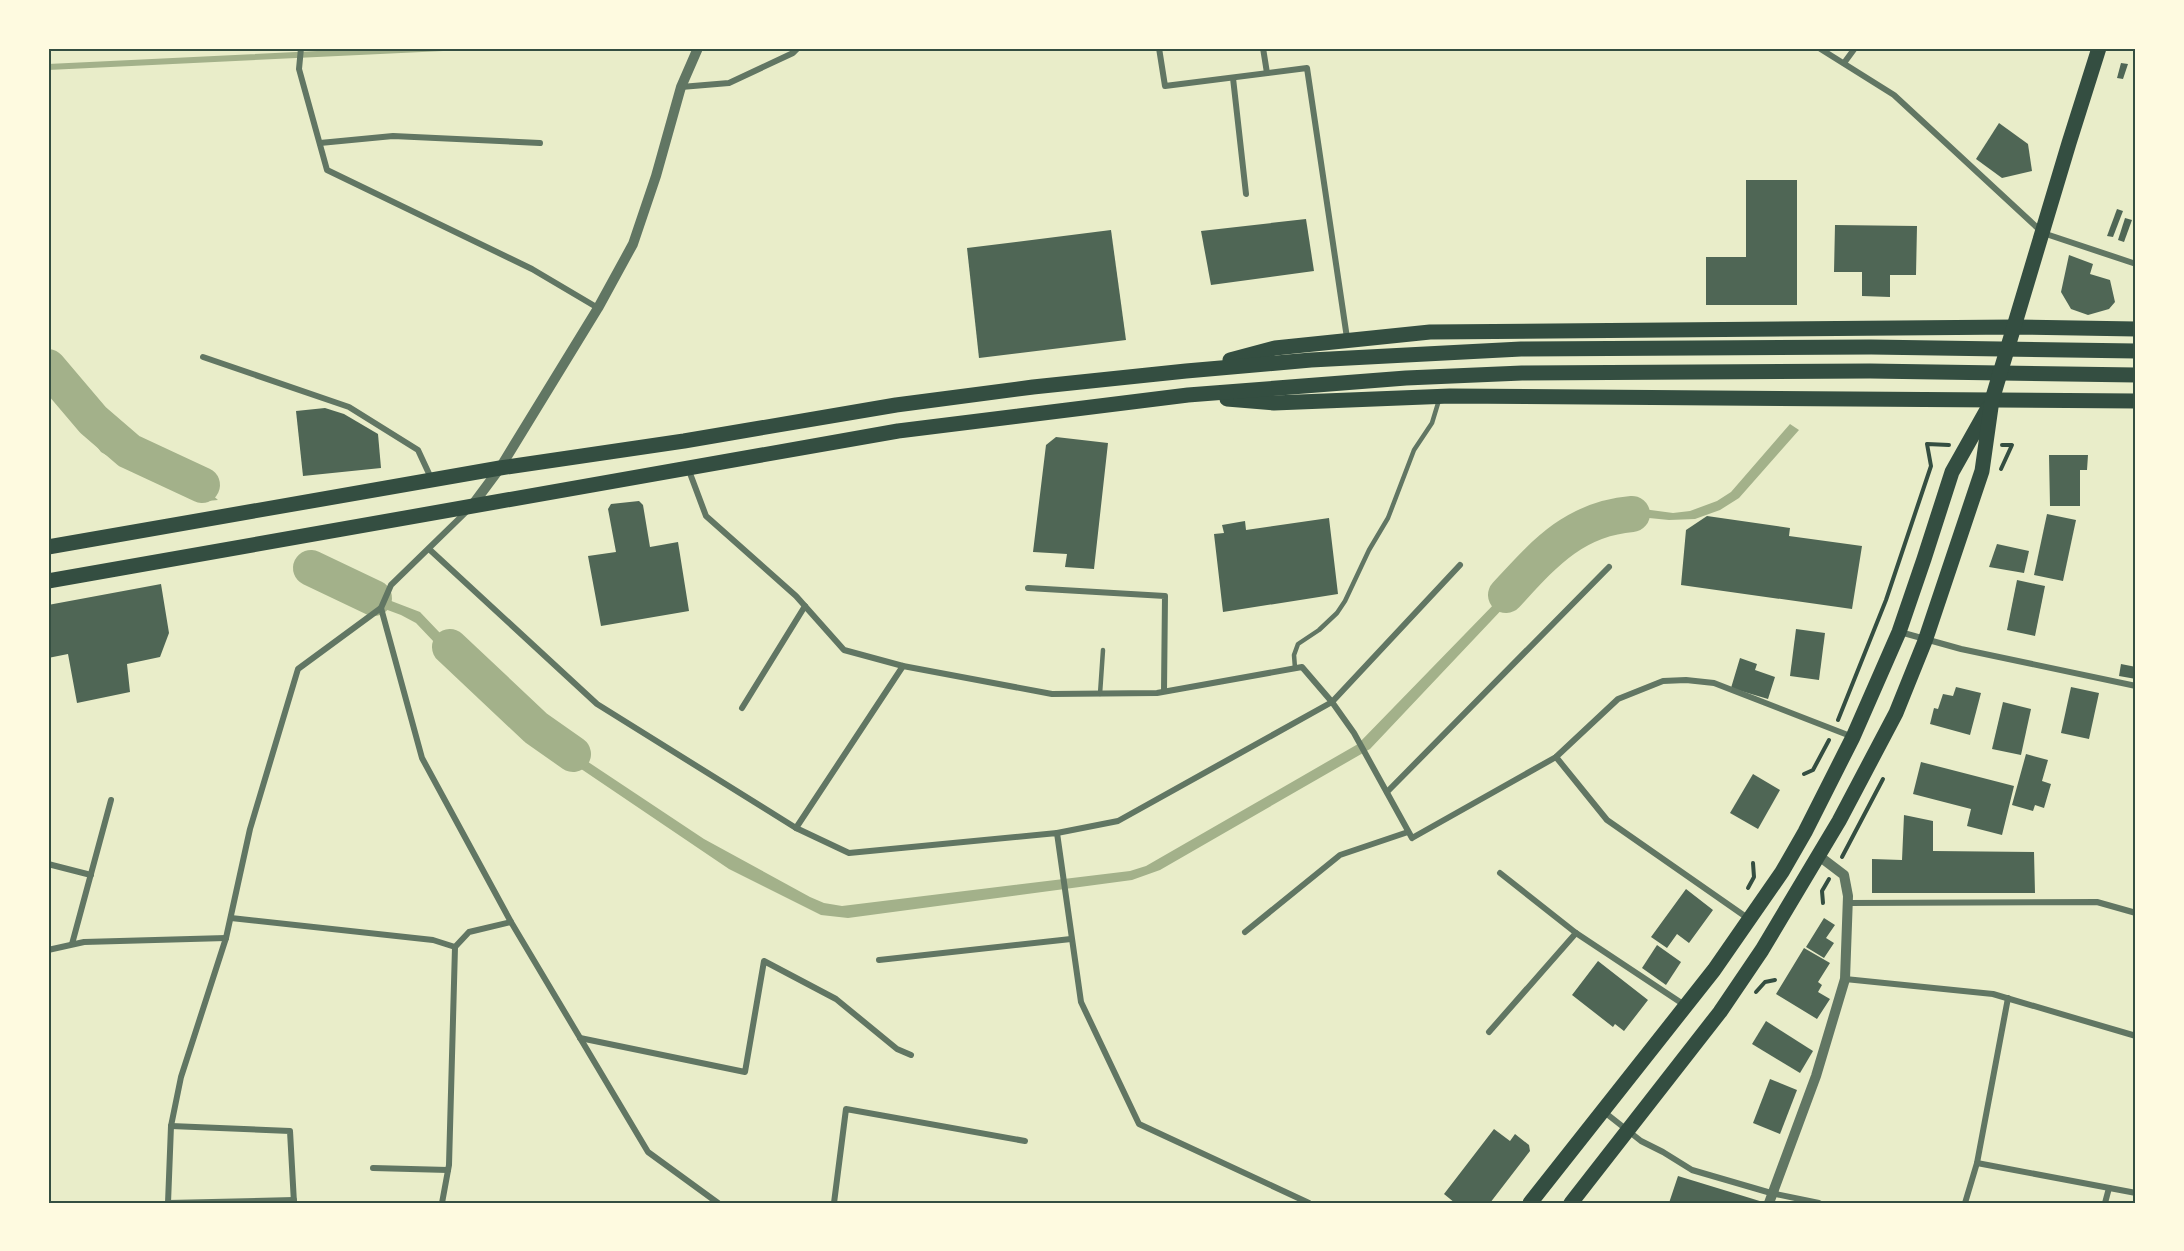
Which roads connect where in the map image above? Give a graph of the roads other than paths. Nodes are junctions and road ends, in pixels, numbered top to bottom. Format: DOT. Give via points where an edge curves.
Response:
graph roads {
  1 [pos="698,48"];
  2 [pos="798,48"];
  3 [pos="1159,48"];
  4 [pos="1263,48"];
  5 [pos="1818,48"];
  6 [pos="1856,48"];
  7 [pos="2099,48"];
  8 [pos="300,49"];
  9 [pos="1844,63"];
  10 [pos="1267,73"];
  11 [pos="1233,78"];
  12 [pos="681,87"];
  13 [pos="320,143"];
  14 [pos="540,143"];
  15 [pos="1246,194"];
  16 [pos="2043,233"];
  17 [pos="2136,264"];
  18 [pos="598,308"];
  19 [pos="2015,327"];
  20 [pos="2136,329"];
  21 [pos="1348,341"];
  22 [pos="2136,351"];
  23 [pos="203,357"];
  24 [pos="1186,371"];
  25 [pos="2136,375"];
  26 [pos="1188,395"];
  27 [pos="1440,396"];
  28 [pos="1992,400"];
  29 [pos="2136,400"];
  30 [pos="500,468"];
  31 [pos="688,468"];
  32 [pos="431,480"];
  33 [pos="471,507"];
  34 [pos="48,548"];
  35 [pos="429,549"];
  36 [pos="1460,565"];
  37 [pos="1609,567"];
  38 [pos="48,581"];
  39 [pos="1028,588"];
  40 [pos="805,606"];
  41 [pos="381,608"];
  42 [pos="1899,632"];
  43 [pos="1925,640"];
  44 [pos="1103,650"];
  45 [pos="903,666"];
  46 [pos="1295,668"];
  47 [pos="2136,686"];
  48 [pos="1164,691"];
  49 [pos="1100,694"];
  50 [pos="1332,702"];
  51 [pos="742,708"];
  52 [pos="1853,737"];
  53 [pos="1556,757"];
  54 [pos="1387,792"];
  55 [pos="111,800"];
  56 [pos="796,828"];
  57 [pos="1408,832"];
  58 [pos="1057,833"];
  59 [pos="1819,856"];
  60 [pos="48,864"];
  61 [pos="1500,873"];
  62 [pos="91,875"];
  63 [pos="1848,903"];
  64 [pos="2136,913"];
  65 [pos="231,918"];
  66 [pos="1750,920"];
  67 [pos="511,922"];
  68 [pos="1245,932"];
  69 [pos="1576,933"];
  70 [pos="226,938"];
  71 [pos="1071,939"];
  72 [pos="72,944"];
  73 [pos="456,947"];
  74 [pos="48,950"];
  75 [pos="879,960"];
  76 [pos="1845,979"];
  77 [pos="2008,998"];
  78 [pos="1686,1006"];
  79 [pos="1489,1032"];
  80 [pos="2136,1036"];
  81 [pos="580,1038"];
  82 [pos="911,1055"];
  83 [pos="1603,1111"];
  84 [pos="171,1126"];
  85 [pos="1628,1131"];
  86 [pos="1025,1140"];
  87 [pos="1977,1163"];
  88 [pos="374,1168"];
  89 [pos="448,1170"];
  90 [pos="2109,1188"];
  91 [pos="2136,1193"];
  92 [pos="1770,1198"];
  93 [pos="294,1202"];
  94 [pos="168,1203"];
  95 [pos="442,1203"];
  96 [pos="718,1203"];
  97 [pos="834,1203"];
  98 [pos="1308,1203"];
  99 [pos="1530,1203"];
  100 [pos="1570,1203"];
  101 [pos="1819,1203"];
  102 [pos="1965,1203"];
  103 [pos="2105,1203"];
  1 -- 12 [label="street"];
  2 -- 12 [label="street" via="729,83"];
  3 -- 11 [label="street" via="1165,86"];
  4 -- 10 [label="street"];
  5 -- 9 [label="street"];
  6 -- 9 [label="street"];
  7 -- 16 [label="main road"];
  8 -- 13 [label="street" via="299,69"];
  9 -- 16 [label="street" via="1894,95"];
  10 -- 11 [label="street"];
  10 -- 21 [label="street" via="1307,68"];
  11 -- 15 [label="street"];
  12 -- 18 [label="street" via="633,244"];
  13 -- 14 [label="street" via="393,136"];
  13 -- 18 [label="street" via="327,170 532,269"];
  16 -- 17 [label="street"];
  16 -- 19 [label="main road"];
  18 -- 30 [label="street"];
  19 -- 20 [label="main road"];
  19 -- 21 [label="main road" via="1430,332"];
  19 -- 28 [label="main road"];
  21 -- 24 [label="main road" via="1275,348"];
  22 -- 24 [label="main road" via="1871,347 1521,349"];
  23 -- 32 [label="street" via="349,408 418,450"];
  24 -- 30 [label="main road" via="896,405"];
  25 -- 26 [label="main road" via="1870,371 1522,373"];
  26 -- 27 [label="main road" via="1274,403"];
  26 -- 31 [label="main road" via="898,431"];
  27 -- 28 [label="main road"];
  27 -- 46 [label="lane" via="1432,423 1414,450 1388,518 1345,601 1319,630 1298,644"];
  28 -- 29 [label="main road"];
  28 -- 42 [label="main road" via="1952,472"];
  28 -- 43 [label="main road" via="1982,471"];
  30 -- 32 [label="main road"];
  30 -- 33 [label="street"];
  31 -- 33 [label="main road"];
  31 -- 40 [label="street" via="706,516"];
  32 -- 34 [label="main road"];
  33 -- 35 [label="street"];
  33 -- 38 [label="main road"];
  35 -- 41 [label="street" via="391,585"];
  35 -- 56 [label="street" via="597,705"];
  36 -- 50 [label="street"];
  37 -- 54 [label="street"];
  39 -- 48 [label="street" via="1165,596"];
  40 -- 45 [label="street" via="844,650"];
  40 -- 51 [label="street"];
  41 -- 65 [label="street" via="298,669 250,830"];
  41 -- 67 [label="street" via="422,758"];
  42 -- 43 [label="street"];
  42 -- 52 [label="main road"];
  43 -- 47 [label="street"];
  43 -- 59 [label="main road" via="1896,713"];
  44 -- 49 [label="lane"];
  45 -- 49 [label="street" via="1052,694"];
  45 -- 56 [label="street"];
  46 -- 48 [label="street"];
  46 -- 50 [label="street" via="1302,666"];
  48 -- 49 [label="street"];
  50 -- 54 [label="street"];
  50 -- 58 [label="street" via="1118,821"];
  52 -- 53 [label="street" via="1714,683 1663,681 1618,699"];
  52 -- 66 [label="main road" via="1805,832"];
  53 -- 57 [label="street" via="1412,838"];
  53 -- 66 [label="street" via="1606,820"];
  54 -- 57 [label="street"];
  55 -- 62 [label="street"];
  56 -- 58 [label="street" via="849,853"];
  57 -- 68 [label="street" via="1340,855"];
  58 -- 71 [label="street"];
  59 -- 63 [label="street" via="1844,875"];
  59 -- 85 [label="main road" via="1720,1012"];
  60 -- 62 [label="street"];
  61 -- 69 [label="street"];
  62 -- 72 [label="street"];
  63 -- 64 [label="street" via="2097,902"];
  63 -- 76 [label="street"];
  65 -- 70 [label="street"];
  65 -- 73 [label="street" via="433,940"];
  66 -- 78 [label="main road"];
  67 -- 73 [label="street" via="469,932"];
  67 -- 81 [label="street"];
  69 -- 78 [label="street"];
  69 -- 79 [label="street"];
  70 -- 72 [label="street"];
  70 -- 84 [label="street" via="182,1077"];
  71 -- 75 [label="street"];
  71 -- 98 [label="street" via="1081,1002 1139,1124"];
  72 -- 74 [label="street"];
  73 -- 89 [label="street"];
  76 -- 77 [label="street"];
  76 -- 92 [label="street" via="1816,1076"];
  77 -- 80 [label="street"];
  77 -- 87 [label="street"];
  78 -- 83 [label="main road"];
  81 -- 82 [label="street" via="746,1072 764,961 836,999 897,1049"];
  81 -- 96 [label="street" via="648,1152"];
  83 -- 85 [label="street"];
  83 -- 99 [label="main road"];
  84 -- 93 [label="street" via="290,1131"];
  84 -- 94 [label="street"];
  85 -- 92 [label="street" via="1692,1170"];
  85 -- 100 [label="main road"];
  86 -- 97 [label="street" via="846,1109"];
  87 -- 90 [label="street"];
  87 -- 102 [label="street"];
  88 -- 89 [label="street"];
  89 -- 95 [label="street"];
  90 -- 91 [label="street"];
  90 -- 103 [label="street"];
  92 -- 101 [label="street"];
  93 -- 94 [label="street"];
}
